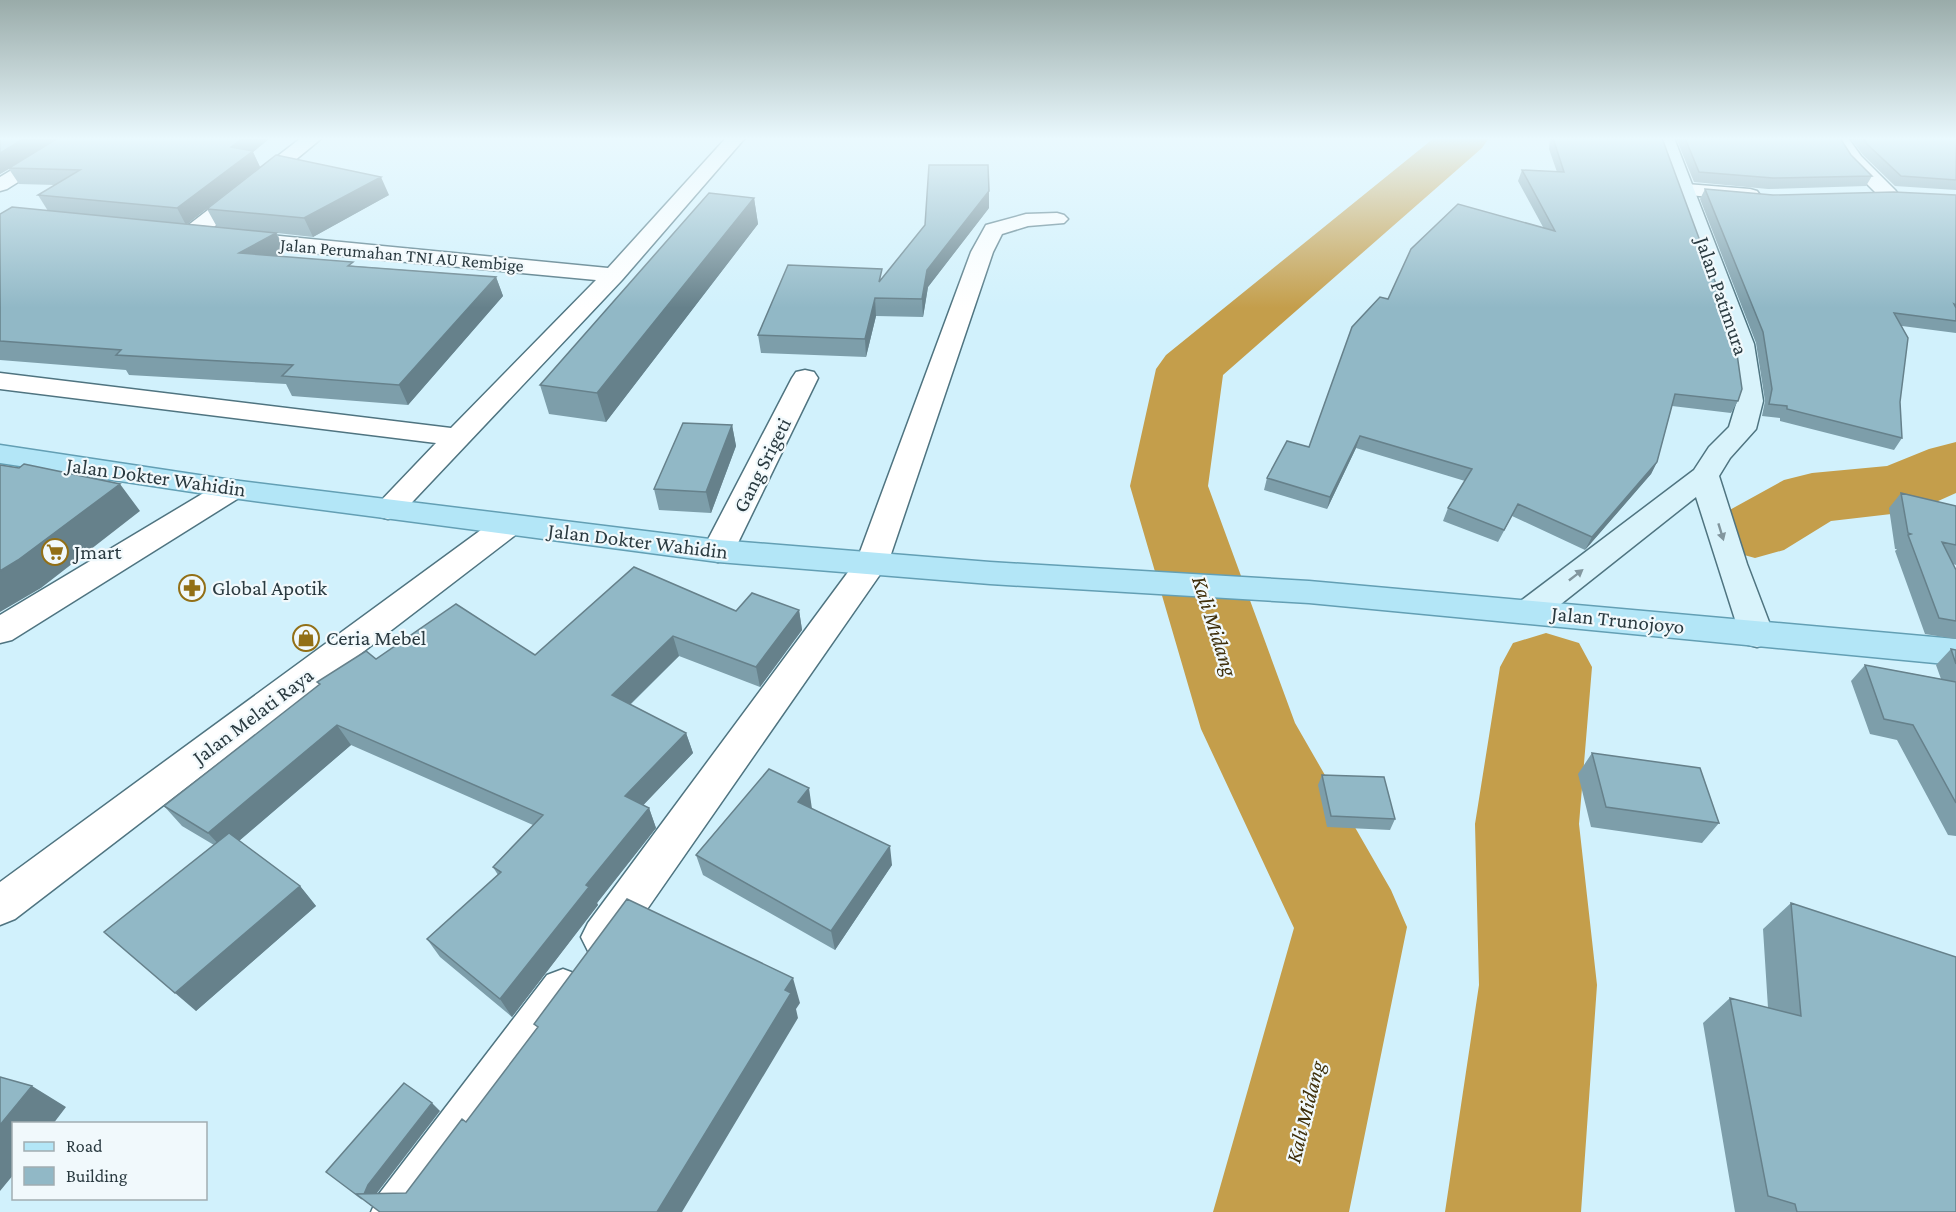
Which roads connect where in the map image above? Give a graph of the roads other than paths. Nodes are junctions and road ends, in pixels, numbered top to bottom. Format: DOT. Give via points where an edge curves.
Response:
graph roads {
  1 [pos="241,195"];
  2 [pos="685,195"];
  3 [pos="1688,195"];
  4 [pos="1739,195"];
  5 [pos="1897,195"];
  6 [pos="1864,196"];
  7 [pos="1768,197"];
  8 [pos="1058,219"];
  9 [pos="166,232"];
  10 [pos="190,235"];
  11 [pos="614,274"];
  12 [pos="805,378"];
  13 [pos="0,381"];
  14 [pos="457,436"];
  15 [pos="0,454"];
  16 [pos="1704,476"];
  17 [pos="232,489"];
  18 [pos="388,509"];
  19 [pos="507,526"];
  20 [pos="718,551"];
  21 [pos="872,563"];
  22 [pos="1279,590"];
  23 [pos="1530,610"];
  24 [pos="0,631"];
  25 [pos="1757,635"];
  26 [pos="1956,652"];
  27 [pos="0,906"];
  28 [pos="397,1212"];
  1 -- 10 [label="street"];
  2 -- 11 [label="street"];
  3 -- 16 [label="street, Jalan Patimura" via="1742,344 1750,401 1742,429"];
  4 -- 7 [label="street"];
  5 -- 6 [label="street"];
  8 -- 21 [label="street" via="1026,220 994,230 982,252"];
  9 -- 10 [label="street, Jalan Perumahan TNI AU Rembige"];
  10 -- 11 [label="street, Jalan Perumahan TNI AU Rembige"];
  11 -- 14 [label="street"];
  12 -- 20 [label="street, Gang Srigeti"];
  13 -- 14 [label="street"];
  14 -- 18 [label="street"];
  15 -- 17 [label="main road, Jalan Dokter Wahidin"];
  23 -- 16 [label="street, Jalan Patimura, one-way"];
  16 -- 25 [label="street, one-way"];
  17 -- 18 [label="main road, Jalan Dokter Wahidin"];
  17 -- 24 [label="street"];
  18 -- 19 [label="main road, Jalan Dokter Wahidin"];
  19 -- 20 [label="main road, Jalan Dokter Wahidin"];
  19 -- 27 [label="street, Jalan Melati Raya"];
  20 -- 21 [label="main road, Jalan Dokter Wahidin"];
  21 -- 22 [label="main road, Jalan Dokter Wahidin"];
  21 -- 28 [label="street" via="630,900"];
  22 -- 23 [label="main road, Jalan Trunojoyo"];
  23 -- 25 [label="main road, Jalan Trunojoyo"];
  25 -- 26 [label="main road, Jalan Trunojoyo"];
}
